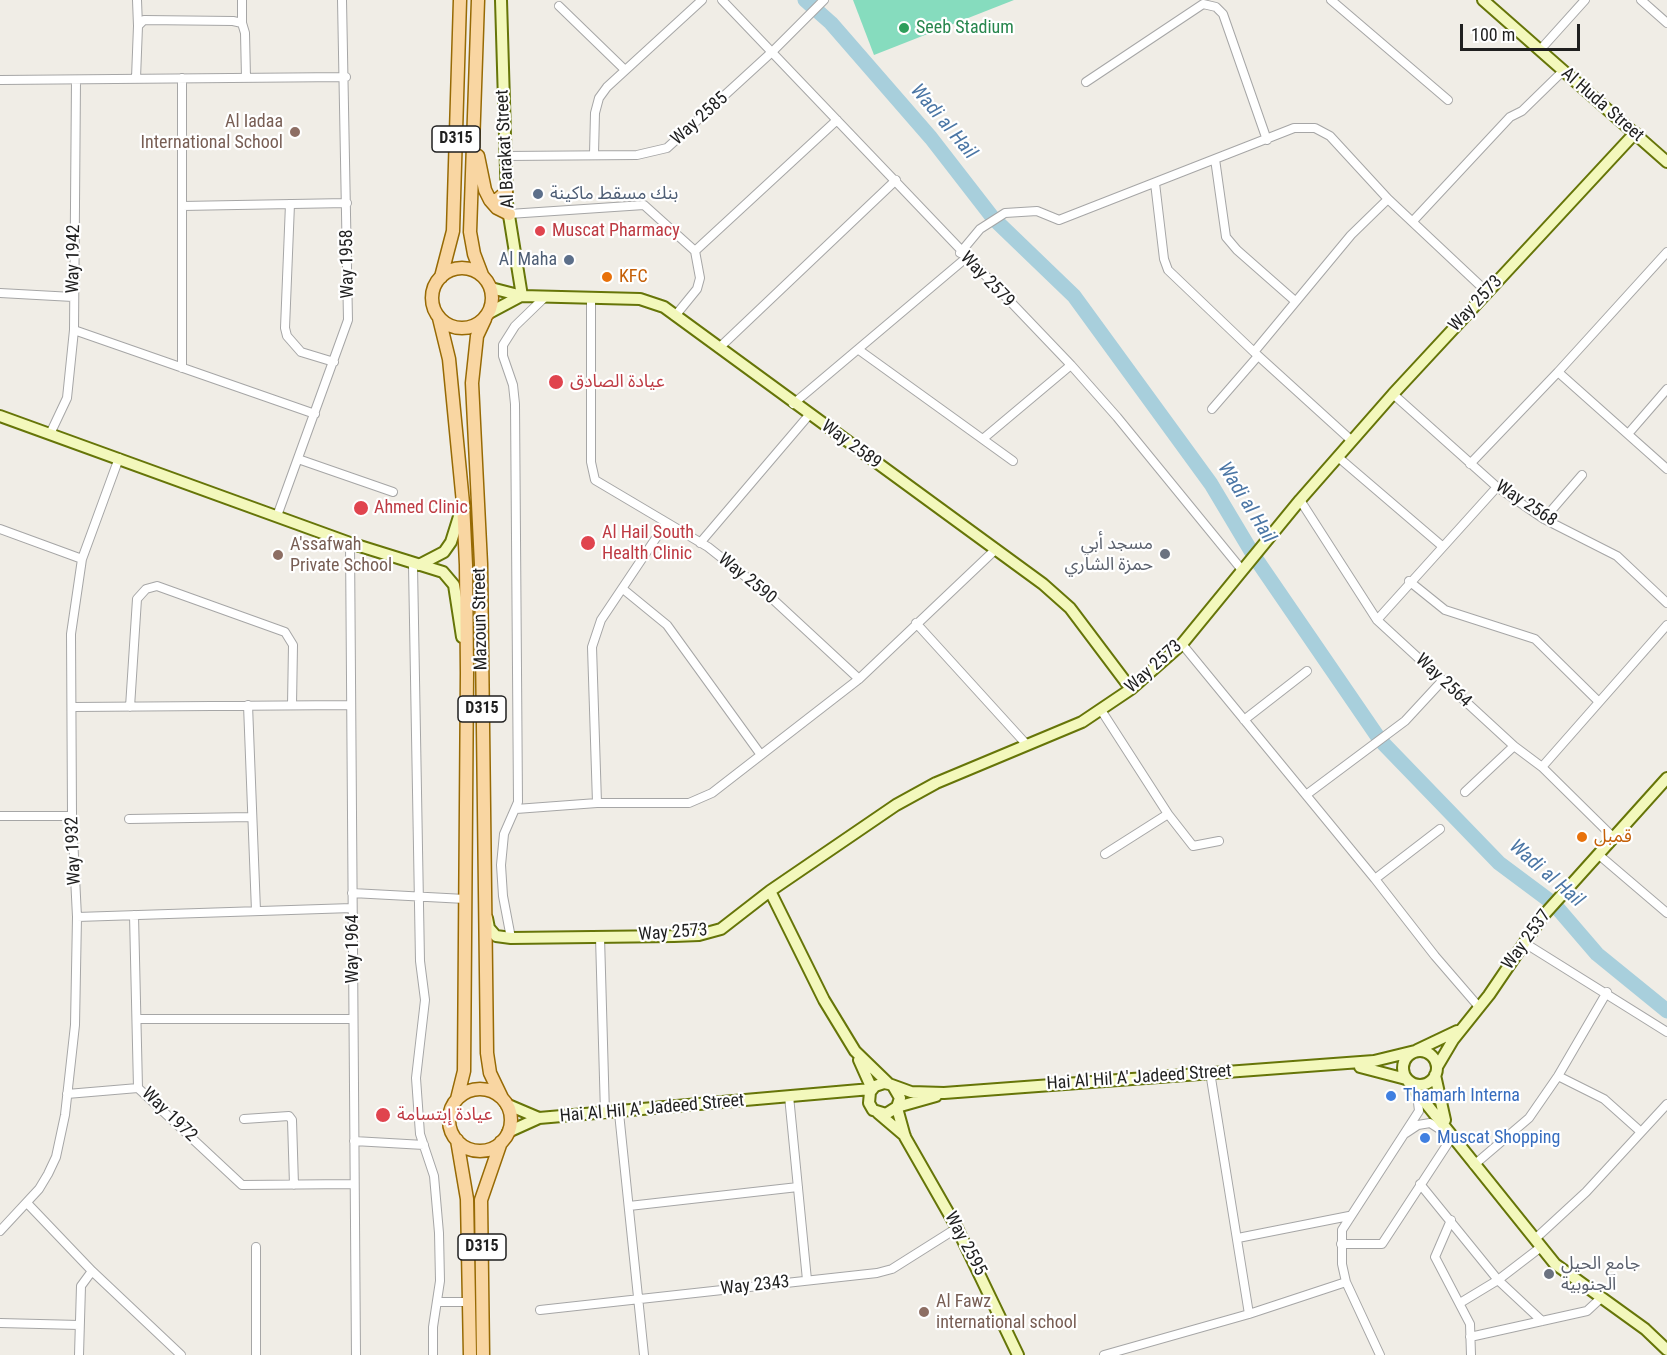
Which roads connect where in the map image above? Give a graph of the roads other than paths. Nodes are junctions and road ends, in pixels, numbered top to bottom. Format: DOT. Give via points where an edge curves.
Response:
graph roads {
  1 [pos="137,0"];
  2 [pos="242,0"];
  3 [pos="342,0"];
  4 [pos="460,0"];
  5 [pos="478,0"];
  6 [pos="501,0"];
  7 [pos="702,0"];
  8 [pos="722,0"];
  9 [pos="824,0"];
  10 [pos="1331,0"];
  11 [pos="1483,0"];
  12 [pos="1585,0"];
  13 [pos="1641,0"];
  14 [pos="559,6"];
  15 [pos="242,23"];
  16 [pos="1667,23"];
  17 [pos="138,26"];
  18 [pos="1540,50"];
  19 [pos="773,51"];
  20 [pos="624,69"];
  21 [pos="1563,71"];
  22 [pos="345,77"];
  23 [pos="136,78"];
  24 [pos="182,78"];
  25 [pos="246,78"];
  26 [pos="0,80"];
  27 [pos="76,80"];
  28 [pos="1086,82"];
  29 [pos="1448,100"];
  30 [pos="475,103"];
  31 [pos="837,120"];
  32 [pos="1635,133"];
  33 [pos="1267,140"];
  34 [pos="594,154"];
  35 [pos="505,156"];
  36 [pos="1215,159"];
  37 [pos="1667,162"];
  38 [pos="896,180"];
  39 [pos="1155,183"];
  40 [pos="506,192"];
  41 [pos="1388,199"];
  42 [pos="490,200"];
  43 [pos="347,203"];
  44 [pos="290,204"];
  45 [pos="182,206"];
  46 [pos="509,214"];
  47 [pos="1413,221"];
  48 [pos="695,251"];
  49 [pos="1667,252"];
  50 [pos="963,255"];
  51 [pos="482,275"];
  52 [pos="441,277"];
  53 [pos="491,288"];
  54 [pos="1487,292"];
  55 [pos="0,294"];
  56 [pos="522,296"];
  57 [pos="73,297"];
  58 [pos="545,297"];
  59 [pos="591,298"];
  60 [pos="1295,301"];
  61 [pos="487,316"];
  62 [pos="675,316"];
  63 [pos="439,318"];
  64 [pos="74,330"];
  65 [pos="719,348"];
  66 [pos="859,350"];
  67 [pos="1256,354"];
  68 [pos="334,363"];
  69 [pos="1071,365"];
  70 [pos="182,368"];
  71 [pos="1558,372"];
  72 [pos="1667,389"];
  73 [pos="1393,394"];
  74 [pos="793,404"];
  75 [pos="1212,409"];
  76 [pos="315,414"];
  77 [pos="809,415"];
  78 [pos="0,416"];
  79 [pos="50,434"];
  80 [pos="1628,434"];
  81 [pos="984,438"];
  82 [pos="1352,441"];
  83 [pos="1338,457"];
  84 [pos="119,458"];
  85 [pos="298,459"];
  86 [pos="1013,461"];
  87 [pos="1470,464"];
  88 [pos="1667,469"];
  89 [pos="1582,475"];
  90 [pos="1497,487"];
  91 [pos="393,492"];
  92 [pos="1300,500"];
  93 [pos="463,503"];
  94 [pos="277,516"];
  95 [pos="1544,519"];
  96 [pos="666,523"];
  97 [pos="0,529"];
  98 [pos="350,543"];
  99 [pos="700,543"];
  100 [pos="1442,546"];
  101 [pos="996,549"];
  102 [pos="82,559"];
  103 [pos="415,565"];
  104 [pos="1242,570"];
  105 [pos="1409,581"];
  106 [pos="623,589"];
  107 [pos="1667,603"];
  108 [pos="1377,620"];
  109 [pos="916,623"];
  110 [pos="1667,625"];
  111 [pos="1182,644"];
  112 [pos="1307,671"];
  113 [pos="467,673"];
  114 [pos="859,679"];
  115 [pos="1442,681"];
  116 [pos="1131,689"];
  117 [pos="1598,701"];
  118 [pos="248,705"];
  119 [pos="292,705"];
  120 [pos="351,705"];
  121 [pos="73,707"];
  122 [pos="130,707"];
  123 [pos="1101,710"];
  124 [pos="1244,720"];
  125 [pos="1027,745"];
  126 [pos="1514,746"];
  127 [pos="761,755"];
  128 [pos="1542,767"];
  129 [pos="1667,778"];
  130 [pos="1465,792"];
  131 [pos="1306,795"];
  132 [pos="597,803"];
  133 [pos="516,809"];
  134 [pos="1168,814"];
  135 [pos="0,816"];
  136 [pos="72,816"];
  137 [pos="252,817"];
  138 [pos="129,819"];
  139 [pos="1440,829"];
  140 [pos="1614,838"];
  141 [pos="1219,841"];
  142 [pos="1105,854"];
  143 [pos="1599,855"];
  144 [pos="1375,879"];
  145 [pos="770,891"];
  146 [pos="352,893"];
  147 [pos="419,896"];
  148 [pos="465,899"];
  149 [pos="484,901"];
  150 [pos="352,908"];
  151 [pos="256,911"];
  152 [pos="1667,913"];
  153 [pos="134,915"];
  154 [pos="77,917"];
  155 [pos="600,937"];
  156 [pos="512,938"];
  157 [pos="1523,942"];
  158 [pos="485,968"];
  159 [pos="1607,992"];
  160 [pos="1479,1007"];
  161 [pos="137,1019"];
  162 [pos="353,1019"];
  163 [pos="1464,1026"];
  164 [pos="1667,1032"];
  165 [pos="855,1051"];
  166 [pos="1416,1051"];
  167 [pos="1333,1065"];
  168 [pos="1436,1071"];
  169 [pos="1210,1072"];
  170 [pos="865,1073"];
  171 [pos="1558,1076"];
  172 [pos="1410,1083"];
  173 [pos="891,1085"];
  174 [pos="138,1088"];
  175 [pos="872,1089"];
  176 [pos="852,1090"];
  177 [pos="836,1092"];
  178 [pos="944,1093"];
  179 [pos="67,1094"];
  180 [pos="789,1096"];
  181 [pos="457,1099"];
  182 [pos="504,1101"];
  183 [pos="914,1103"];
  184 [pos="1667,1104"];
  185 [pos="897,1108"];
  186 [pos="874,1109"];
  187 [pos="619,1113"];
  188 [pos="605,1114"];
  189 [pos="539,1118"];
  190 [pos="244,1119"];
  191 [pos="901,1121"];
  192 [pos="1641,1132"];
  193 [pos="504,1137"];
  194 [pos="905,1137"];
  195 [pos="1452,1137"];
  196 [pos="457,1140"];
  197 [pos="354,1141"];
  198 [pos="1395,1143"];
  199 [pos="423,1145"];
  200 [pos="1474,1165"];
  201 [pos="1420,1184"];
  202 [pos="294,1185"];
  203 [pos="354,1185"];
  204 [pos="798,1187"];
  205 [pos="27,1203"];
  206 [pos="629,1206"];
  207 [pos="1349,1216"];
  208 [pos="1451,1220"];
  209 [pos="957,1228"];
  210 [pos="0,1231"];
  211 [pos="1238,1238"];
  212 [pos="1538,1243"];
  213 [pos="1341,1244"];
  214 [pos="256,1247"];
  215 [pos="92,1271"];
  216 [pos="807,1280"];
  217 [pos="1498,1280"];
  218 [pos="1347,1282"];
  219 [pos="1601,1298"];
  220 [pos="639,1299"];
  221 [pos="438,1302"];
  222 [pos="469,1302"];
  223 [pos="1460,1303"];
  224 [pos="540,1310"];
  225 [pos="1249,1314"];
  226 [pos="1542,1321"];
  227 [pos="0,1323"];
  228 [pos="79,1325"];
  229 [pos="1470,1337"];
  230 [pos="1667,1350"];
  231 [pos="1132,1352"];
  232 [pos="180,1354"];
  233 [pos="79,1355"];
  234 [pos="256,1355"];
  235 [pos="356,1355"];
  236 [pos="433,1355"];
  237 [pos="470,1355"];
  238 [pos="483,1355"];
  239 [pos="644,1355"];
  240 [pos="1018,1355"];
  241 [pos="1104,1355"];
  242 [pos="1380,1355"];
  243 [pos="1471,1355"];
  1 -- 17 [label="street"];
  2 -- 15 [label="street"];
  3 -- 22 [label="street, Way 1958"];
  4 -- 52 [label="main road, D315" via="453,224"];
  5 -- 30 [label="main road, D315"];
  6 -- 35 [label="street, Al Barakat Street"];
  7 -- 20 [label="street"];
  8 -- 19 [label="street, Way 2579"];
  9 -- 19 [label="street, Way 2585"];
  10 -- 29 [label="street"];
  11 -- 18 [label="street, Al Huda Street"];
  12 -- 18 [label="street"];
  13 -- 16 [label="street"];
  14 -- 20 [label="street"];
  15 -- 17 [label="street" via="144,20"];
  15 -- 25 [label="street"];
  17 -- 23 [label="street"];
  18 -- 21 [label="street, Al Huda Street"];
  19 -- 31 [label="street, Way 2579"];
  19 -- 34 [label="street, Way 2585" via="667,148 637,155"];
  20 -- 34 [label="street" via="599,99"];
  21 -- 32 [label="street, Al Huda Street"];
  21 -- 47 [label="street" via="1522,111 1510,117"];
  22 -- 25 [label="street"];
  22 -- 43 [label="street, Way 1958"];
  23 -- 24 [label="street"];
  23 -- 27 [label="street"];
  24 -- 25 [label="street"];
  24 -- 45 [label="street"];
  26 -- 27 [label="street"];
  27 -- 57 [label="street, Way 1942"];
  28 -- 33 [label="street" via="1203,4 1216,7 1223,14"];
  30 -- 42 [label="main road" via="479,167"];
  30 -- 51 [label="main road, D315" via="470,232"];
  31 -- 38 [label="street, Way 2579"];
  31 -- 48 [label="street"];
  32 -- 37 [label="street, Al Huda Street"];
  32 -- 54 [label="street, Way 2573"];
  33 -- 36 [label="street"];
  33 -- 41 [label="street" via="1294,128 1315,128 1330,136"];
  34 -- 35 [label="street, Way 2585"];
  35 -- 40 [label="street, Al Barakat Street"];
  36 -- 39 [label="street"];
  36 -- 60 [label="street" via="1226,237"];
  38 -- 50 [label="street, Way 2579"];
  38 -- 65 [label="street"];
  39 -- 50 [label="street" via="1059,220 1037,211 1005,213 980,229"];
  39 -- 67 [label="street" via="1168,270"];
  40 -- 42 [label="main road" via="497,200"];
  40 -- 46 [label="street, Al Barakat Street"];
  41 -- 47 [label="street"];
  41 -- 60 [label="street" via="1351,235"];
  42 -- 46 [label="main road"];
  43 -- 44 [label="street"];
  43 -- 68 [label="street, Way 1958" via="348,320"];
  44 -- 45 [label="street"];
  44 -- 68 [label="street" via="287,336 301,352"];
  45 -- 70 [label="street"];
  46 -- 48 [label="street" via="644,205"];
  46 -- 56 [label="street, Al Barakat Street"];
  47 -- 54 [label="street"];
  48 -- 62 [label="street" via="698,289"];
  49 -- 71 [label="street"];
  50 -- 66 [label="street"];
  50 -- 69 [label="street, Way 2579"];
  51 -- 52 [label="main road" via="456,268"];
  51 -- 53 [label="main road, D315"];
  52 -- 63 [label="main road, D315" via="435,284 432,301"];
  53 -- 56 [label="street, Way 2589"];
  53 -- 61 [label="main road, D315" via="493,296"];
  54 -- 73 [label="street, Way 2573"];
  55 -- 57 [label="street"];
  56 -- 58 [label="street, Way 2589"];
  56 -- 61 [label="street, Way 2589"];
  57 -- 64 [label="street, Way 1942"];
  58 -- 59 [label="street, Way 2589"];
  58 -- 133 [label="street" via="515,326 503,345 515,405"];
  59 -- 62 [label="street, Way 2589" via="652,301"];
  59 -- 96 [label="street, Way 2590" via="592,475"];
  60 -- 67 [label="street"];
  61 -- 63 [label="main road" via="477,325 465,328"];
  61 -- 149 [label="main road, Mazoun Street / D315" via="477,336 472,383 481,564"];
  62 -- 65 [label="street, Way 2589"];
  63 -- 93 [label="main road, Mazoun Street / D315" via="449,359"];
  64 -- 70 [label="street"];
  64 -- 79 [label="street, Way 1942" via="67,398"];
  65 -- 74 [label="street, Way 2589"];
  66 -- 74 [label="street"];
  66 -- 81 [label="street"];
  67 -- 75 [label="street"];
  67 -- 82 [label="street"];
  68 -- 76 [label="street, Way 1958"];
  69 -- 81 [label="street"];
  69 -- 104 [label="street, Way 2579"];
  70 -- 76 [label="street"];
  71 -- 80 [label="street"];
  71 -- 87 [label="street"];
  72 -- 80 [label="street"];
  73 -- 82 [label="street, Way 2573"];
  73 -- 87 [label="street, Way 2568"];
  74 -- 77 [label="street, Way 2589"];
  76 -- 85 [label="street, Way 1958"];
  77 -- 99 [label="street"];
  77 -- 101 [label="street, Way 2589"];
  78 -- 79 [label="street"];
  79 -- 84 [label="street"];
  80 -- 88 [label="street"];
  81 -- 86 [label="street"];
  82 -- 83 [label="street, Way 2573"];
  83 -- 92 [label="street, Way 2573"];
  83 -- 100 [label="street"];
  84 -- 94 [label="street"];
  84 -- 102 [label="street, Way 1932"];
  85 -- 91 [label="street"];
  85 -- 94 [label="street, Way 1958"];
  87 -- 90 [label="street, Way 2568"];
  89 -- 95 [label="street"];
  90 -- 95 [label="street, Way 2568"];
  90 -- 100 [label="street"];
  92 -- 104 [label="street, Way 2573"];
  92 -- 108 [label="street, Way 2564"];
  93 -- 103 [label="street" via="444,552 434,560"];
  93 -- 113 [label="main road, Mazoun Street / D315"];
  94 -- 98 [label="street"];
  95 -- 107 [label="street, Way 2568" via="1617,556"];
  96 -- 99 [label="street, Way 2590"];
  96 -- 106 [label="street"];
  97 -- 102 [label="street"];
  98 -- 103 [label="street"];
  98 -- 120 [label="street, Way 1964"];
  99 -- 114 [label="street, Way 2590" via="765,592"];
  100 -- 105 [label="street"];
  101 -- 109 [label="street"];
  101 -- 116 [label="street, Way 2589" via="1070,608"];
  102 -- 121 [label="street, Way 1932" via="71,634"];
  103 -- 113 [label="street" via="443,572 454,585"];
  103 -- 147 [label="street"];
  104 -- 111 [label="street, Way 2573"];
  105 -- 108 [label="street"];
  105 -- 117 [label="street" via="1445,610 1535,639"];
  106 -- 127 [label="street" via="667,626"];
  106 -- 132 [label="street" via="601,620 592,647"];
  108 -- 115 [label="street, Way 2564"];
  109 -- 114 [label="street"];
  109 -- 125 [label="street"];
  110 -- 117 [label="street"];
  111 -- 116 [label="street, Way 2573"];
  111 -- 124 [label="street"];
  112 -- 124 [label="street"];
  113 -- 148 [label="main road, Mazoun Street / D315"];
  114 -- 127 [label="street"];
  115 -- 126 [label="street, Way 2564"];
  115 -- 131 [label="street" via="1405,721"];
  116 -- 123 [label="street, Way 2573"];
  117 -- 128 [label="street"];
  118 -- 119 [label="street"];
  118 -- 122 [label="street"];
  118 -- 137 [label="street"];
  119 -- 120 [label="street"];
  119 -- 122 [label="street" via="293,645 285,632 157,586 146,589 137,599"];
  120 -- 146 [label="street, Way 1964"];
  121 -- 122 [label="street"];
  121 -- 136 [label="street, Way 1932"];
  123 -- 125 [label="street, Way 2573"];
  123 -- 134 [label="street"];
  124 -- 131 [label="street"];
  125 -- 145 [label="street, Way 2573" via="936,783 896,805"];
  126 -- 128 [label="street, Way 2564"];
  126 -- 130 [label="street"];
  127 -- 132 [label="street" via="712,793 689,803"];
  128 -- 140 [label="street, Way 2564"];
  129 -- 140 [label="street, Way 2537"];
  131 -- 144 [label="street"];
  132 -- 133 [label="street"];
  133 -- 156 [label="street" via="504,834 501,865"];
  134 -- 141 [label="street" via="1193,846"];
  134 -- 142 [label="street"];
  135 -- 136 [label="street"];
  136 -- 154 [label="street, Way 1932"];
  137 -- 138 [label="street"];
  137 -- 151 [label="street"];
  139 -- 144 [label="street"];
  140 -- 143 [label="street, Way 2537"];
  143 -- 152 [label="street"];
  143 -- 157 [label="street, Way 2537"];
  144 -- 160 [label="street"];
  145 -- 155 [label="street, Way 2573" via="722,929 699,935"];
  145 -- 165 [label="street" via="824,1000"];
  146 -- 147 [label="street"];
  146 -- 150 [label="street, Way 1964"];
  147 -- 148 [label="street"];
  147 -- 199 [label="street" via="425,1000 416,1078"];
  148 -- 181 [label="main road, Mazoun Street / D315" via="464,1071"];
  149 -- 156 [label="street" via="489,928 496,936"];
  149 -- 158 [label="main road, Mazoun Street / D315"];
  150 -- 151 [label="street"];
  150 -- 162 [label="street, Way 1964"];
  151 -- 153 [label="street"];
  153 -- 154 [label="street"];
  153 -- 161 [label="street, Way 1972"];
  154 -- 179 [label="street, Way 1932" via="75,1025"];
  155 -- 156 [label="street, Way 2573"];
  155 -- 188 [label="street"];
  156 -- 158 [label="street" via="488,950"];
  157 -- 159 [label="street"];
  157 -- 160 [label="street, Way 2537"];
  158 -- 182 [label="main road, Mazoun Street / D315" via="487,1053 490,1073"];
  159 -- 164 [label="street"];
  159 -- 171 [label="street"];
  160 -- 163 [label="street, Way 2537"];
  161 -- 162 [label="street"];
  161 -- 174 [label="street, Way 1972"];
  162 -- 197 [label="street, Way 1964"];
  163 -- 166 [label="street"];
  163 -- 168 [label="street"];
  165 -- 170 [label="street"];
  165 -- 173 [label="street"];
  166 -- 167 [label="street"];
  166 -- 168 [label="street" via="1430,1054"];
  166 -- 172 [label="street" via="1404,1060 1402,1070"];
  167 -- 169 [label="street, Hai Al Hil A' Jadeed Street"];
  167 -- 172 [label="street" via="1374,1068"];
  168 -- 172 [label="street" via="1423,1085"];
  168 -- 195 [label="street" via="1441,1108"];
  169 -- 178 [label="street, Hai Al Hil A' Jadeed Street"];
  169 -- 211 [label="street"];
  170 -- 175 [label="street"];
  170 -- 176 [label="street" via="862,1084"];
  171 -- 192 [label="street" via="1604,1099"];
  171 -- 200 [label="street" via="1529,1118"];
  172 -- 195 [label="street"];
  172 -- 198 [label="street" via="1419,1111"];
  173 -- 175 [label="street" via="879,1084"];
  173 -- 178 [label="street, Hai Al Hil A' Jadeed Street" via="911,1092"];
  173 -- 185 [label="street" via="900,1098"];
  174 -- 179 [label="street"];
  174 -- 202 [label="street, Way 1972" via="242,1185"];
  175 -- 176 [label="street, Hai Al Hil A' Jadeed Street"];
  175 -- 186 [label="street" via="869,1096"];
  176 -- 177 [label="street, Hai Al Hil A' Jadeed Street"];
  177 -- 180 [label="street, Hai Al Hil A' Jadeed Street"];
  177 -- 186 [label="street, Hai Al Hil A' Jadeed Street"];
  178 -- 183 [label="street, Hai Al Hil A' Jadeed Street"];
  179 -- 205 [label="street, Way 1932" via="56,1157"];
  180 -- 187 [label="street, Hai Al Hil A' Jadeed Street"];
  180 -- 204 [label="street"];
  181 -- 182 [label="main road" via="484,1089"];
  181 -- 196 [label="main road, D315" via="449,1115"];
  182 -- 189 [label="street, Hai Al Hil A' Jadeed Street"];
  182 -- 193 [label="main road, D315" via="510,1123"];
  183 -- 185 [label="street, Hai Al Hil A' Jadeed Street"];
  183 -- 191 [label="street"];
  184 -- 192 [label="street"];
  185 -- 186 [label="street" via="890,1113"];
  185 -- 191 [label="street, Way 2595"];
  186 -- 194 [label="street, Way 2595"];
  187 -- 188 [label="street, Hai Al Hil A' Jadeed Street"];
  187 -- 206 [label="street"];
  188 -- 189 [label="street, Hai Al Hil A' Jadeed Street"];
  189 -- 193 [label="street, Hai Al Hil A' Jadeed Street"];
  190 -- 202 [label="street" via="289,1116"];
  191 -- 194 [label="street, Way 2595"];
  192 -- 212 [label="street"];
  193 -- 196 [label="main road" via="483,1150 464,1147"];
  193 -- 238 [label="main road, D315" via="481,1200"];
  194 -- 209 [label="street, Way 2595"];
  195 -- 198 [label="street" via="1434,1125 1424,1124 1410,1129"];
  195 -- 200 [label="street"];
  195 -- 201 [label="street"];
  196 -- 222 [label="main road, D315" via="467,1199"];
  197 -- 199 [label="street"];
  197 -- 203 [label="street, Way 1964"];
  198 -- 207 [label="street"];
  199 -- 221 [label="street" via="434,1176 440,1259"];
  200 -- 212 [label="street"];
  201 -- 208 [label="street"];
  201 -- 213 [label="street" via="1382,1244"];
  202 -- 203 [label="street, Way 1972"];
  203 -- 235 [label="street, Way 1964"];
  204 -- 206 [label="street"];
  204 -- 216 [label="street"];
  205 -- 210 [label="street, Way 1932"];
  205 -- 215 [label="street"];
  206 -- 220 [label="street"];
  207 -- 211 [label="street"];
  207 -- 213 [label="street"];
  208 -- 217 [label="street"];
  208 -- 223 [label="street" via="1435,1257"];
  209 -- 216 [label="street, Way 2343" via="892,1269"];
  209 -- 240 [label="street, Way 2595"];
  211 -- 225 [label="street"];
  212 -- 217 [label="street"];
  212 -- 219 [label="street" via="1555,1264"];
  213 -- 218 [label="street"];
  214 -- 234 [label="street"];
  215 -- 228 [label="street" via="81,1286"];
  215 -- 232 [label="street"];
  216 -- 220 [label="street, Way 2343"];
  217 -- 223 [label="street"];
  217 -- 226 [label="street"];
  218 -- 225 [label="street"];
  218 -- 242 [label="street"];
  219 -- 226 [label="street" via="1587,1311"];
  219 -- 230 [label="street"];
  220 -- 224 [label="street, Way 2343"];
  220 -- 239 [label="street"];
  221 -- 222 [label="street"];
  221 -- 236 [label="street"];
  222 -- 237 [label="main road, D315"];
  223 -- 229 [label="street" via="1470,1324"];
  225 -- 231 [label="street"];
  226 -- 229 [label="street"];
  227 -- 228 [label="street"];
  228 -- 233 [label="street"];
  229 -- 243 [label="street"];
  231 -- 241 [label="street"];
}
